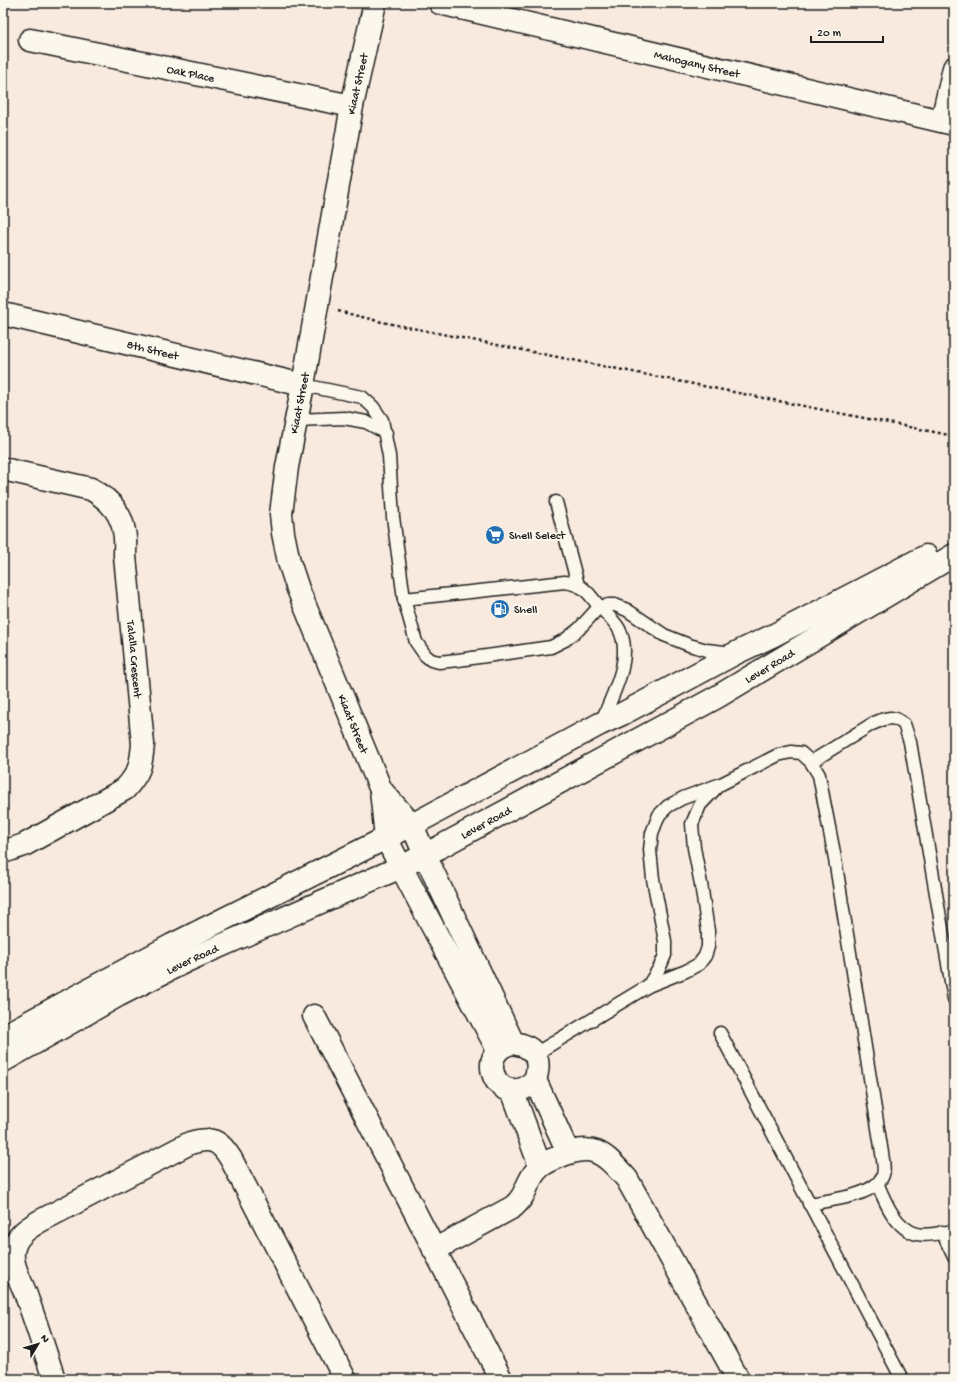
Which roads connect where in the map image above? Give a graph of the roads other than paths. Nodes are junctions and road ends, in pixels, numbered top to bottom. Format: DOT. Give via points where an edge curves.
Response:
graph roads {
  1 [pos="375,3"];
  2 [pos="440,3"];
  3 [pos="30,40"];
  4 [pos="954,68"];
  5 [pos="352,106"];
  6 [pos="948,122"];
  7 [pos="3,314"];
  8 [pos="303,385"];
  9 [pos="297,420"];
  10 [pos="386,433"];
  11 [pos="3,469"];
  12 [pos="556,502"];
  13 [pos="954,540"];
  14 [pos="954,555"];
  15 [pos="578,585"];
  16 [pos="404,599"];
  17 [pos="599,606"];
  18 [pos="736,653"];
  19 [pos="600,724"];
  20 [pos="811,762"];
  21 [pos="721,784"];
  22 [pos="381,790"];
  23 [pos="412,826"];
  24 [pos="386,838"];
  25 [pos="3,852"];
  26 [pos="425,855"];
  27 [pos="401,867"];
  28 [pos="648,986"];
  29 [pos="954,998"];
  30 [pos="314,1016"];
  31 [pos="720,1033"];
  32 [pos="3,1036"];
  33 [pos="505,1047"];
  34 [pos="535,1054"];
  35 [pos="3,1061"];
  36 [pos="535,1080"];
  37 [pos="512,1090"];
  38 [pos="568,1152"];
  39 [pos="540,1166"];
  40 [pos="878,1185"];
  41 [pos="809,1204"];
  42 [pos="948,1232"];
  43 [pos="434,1250"];
  44 [pos="954,1257"];
  45 [pos="54,1379"];
  46 [pos="345,1379"];
  47 [pos="501,1379"];
  48 [pos="738,1379"];
  49 [pos="902,1379"];
  1 -- 5 [label="street, Kiaat Street"];
  2 -- 6 [label="street, Mahogany Street"];
  3 -- 5 [label="street, Oak Place"];
  4 -- 6 [label="street"];
  5 -- 8 [label="street, Kiaat Street"];
  7 -- 8 [label="street, 8th Street"];
  8 -- 9 [label="street, Kiaat Street"];
  8 -- 10 [label="lane" via="362,397 378,414"];
  9 -- 10 [label="lane" via="344,418 366,422"];
  9 -- 22 [label="street, Kiaat Street" via="281,514 289,562"];
  10 -- 16 [label="lane" via="390,456 393,517"];
  11 -- 25 [label="street, Talalla Crescent" via="91,489 111,504 120,516 124,531 143,744 140,767 136,777 125,789 24,845"];
  12 -- 15 [label="lane"];
  13 -- 18 [label="street, Lever Road"];
  14 -- 26 [label="street, Lever Road" via="717,697"];
  15 -- 16 [label="lane" via="565,582"];
  15 -- 17 [label="lane" via="588,592"];
  16 -- 17 [label="lane" via="416,642 431,660 439,662 550,647 565,640"];
  17 -- 18 [label="lane" via="615,605 627,610 664,635 689,645"];
  17 -- 19 [label="lane" via="619,630 625,654 622,669"];
  18 -- 19 [label="street, Lever Road"];
  19 -- 23 [label="street, Lever Road"];
  20 -- 21 [label="lane" via="801,753 778,755"];
  20 -- 29 [label="lane" via="884,719 896,719 904,724 910,742"];
  20 -- 40 [label="lane" via="819,775 834,853 880,1138 883,1172"];
  21 -- 28 [label="lane" via="668,806 659,815 652,833 650,850 653,879 662,920 665,955"];
  21 -- 28 [label="lane" via="700,805 692,824 708,932 705,956 699,964 686,971"];
  22 -- 23 [label="street, Kiaat Street"];
  22 -- 24 [label="street, Kiaat Street"];
  23 -- 24 [label="street, Lever Road"];
  23 -- 26 [label="street, Kiaat Street"];
  24 -- 27 [label="street, Kiaat Street"];
  24 -- 32 [label="street, Lever Road" via="172,945"];
  26 -- 27 [label="street, Lever Road"];
  26 -- 33 [label="street, Kiaat Street"];
  27 -- 33 [label="street, Kiaat Street"];
  27 -- 35 [label="street, Lever Road" via="186,961 119,995"];
  28 -- 34 [label="lane"];
  30 -- 43 [label="street"];
  31 -- 41 [label="lane"];
  33 -- 34 [label="street" via="527,1047"];
  33 -- 37 [label="street" via="492,1059 491,1070 502,1087"];
  34 -- 36 [label="street" via="538,1064"];
  36 -- 37 [label="street" via="522,1089"];
  36 -- 38 [label="street"];
  37 -- 39 [label="street"];
  38 -- 39 [label="street"];
  38 -- 48 [label="street" via="587,1149 596,1151 605,1156 627,1179"];
  39 -- 43 [label="street" via="531,1177 521,1201"];
  40 -- 41 [label="lane" via="854,1195"];
  40 -- 42 [label="lane" via="895,1217 908,1230 917,1234"];
  41 -- 49 [label="lane"];
  42 -- 44 [label="lane"];
  43 -- 47 [label="street"];
  45 -- 46 [label="street" via="13,1260 13,1251 20,1235 40,1221 190,1143 201,1140 212,1140 225,1149"];
}
